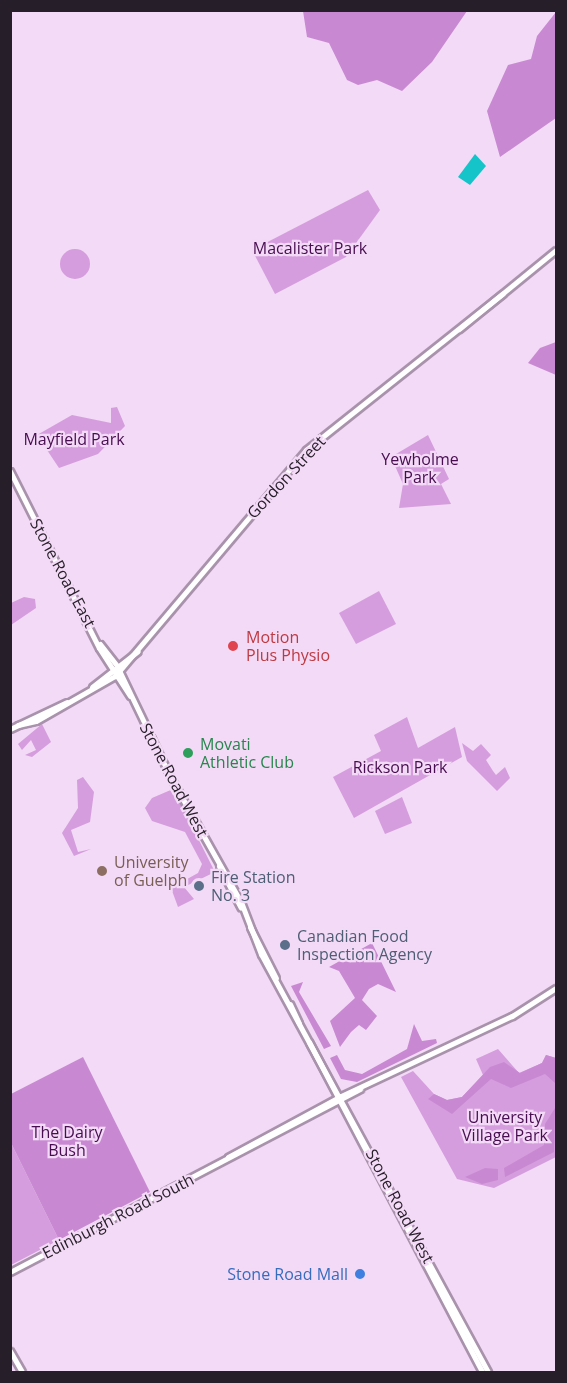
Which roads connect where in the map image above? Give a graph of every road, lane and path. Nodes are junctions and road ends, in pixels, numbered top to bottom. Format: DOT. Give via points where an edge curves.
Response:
graph roads {
  1 [pos="556,250"];
  2 [pos="10,471"];
  3 [pos="100,644"];
  4 [pos="119,668"];
  5 [pos="113,674"];
  6 [pos="129,696"];
  7 [pos="10,729"];
  8 [pos="556,988"];
  9 [pos="340,1099"];
  10 [pos="362,1147"];
  11 [pos="369,1150"];
  12 [pos="427,1268"];
  13 [pos="434,1270"];
  14 [pos="10,1272"];
  15 [pos="448,1307"];
  16 [pos="455,1310"];
  17 [pos="460,1325"];
  18 [pos="10,1351"];
  19 [pos="22,1372"];
  20 [pos="482,1372"];
  21 [pos="488,1372"];
  1 -- 4 [label="main road, Gordon Street" via="306,450 138,651"];
  2 -- 3 [label="main road, Stone Road East"];
  3 -- 4 [label="main road, Stone Road East"];
  3 -- 5 [label="main road, Stone Road East"];
  4 -- 5 [label="main road, Gordon Street"];
  4 -- 6 [label="main road, Stone Road West"];
  5 -- 6 [label="main road, Stone Road West"];
  5 -- 7 [label="main road, Gordon Street" via="67,702"];
  6 -- 9 [label="main road, Stone Road West"];
  8 -- 9 [label="main road, Edinburgh Road South" via="512,1016"];
  9 -- 10 [label="main road, Stone Road West"];
  9 -- 11 [label="main road, Stone Road West"];
  9 -- 14 [label="main road, Edinburgh Road South"];
  10 -- 11 [label="main road"];
  10 -- 12 [label="main road, Stone Road West"];
  11 -- 13 [label="main road, Stone Road West"];
  12 -- 13 [label="main road"];
  12 -- 15 [label="main road, Stone Road West"];
  13 -- 16 [label="main road, Stone Road West"];
  15 -- 16 [label="main road"];
  15 -- 17 [label="main road, Stone Road West"];
  16 -- 17 [label="main road, Stone Road West"];
  17 -- 20 [label="main road, Stone Road West"];
  17 -- 21 [label="main road, Stone Road West"];
  18 -- 19 [label="main road"];
}
